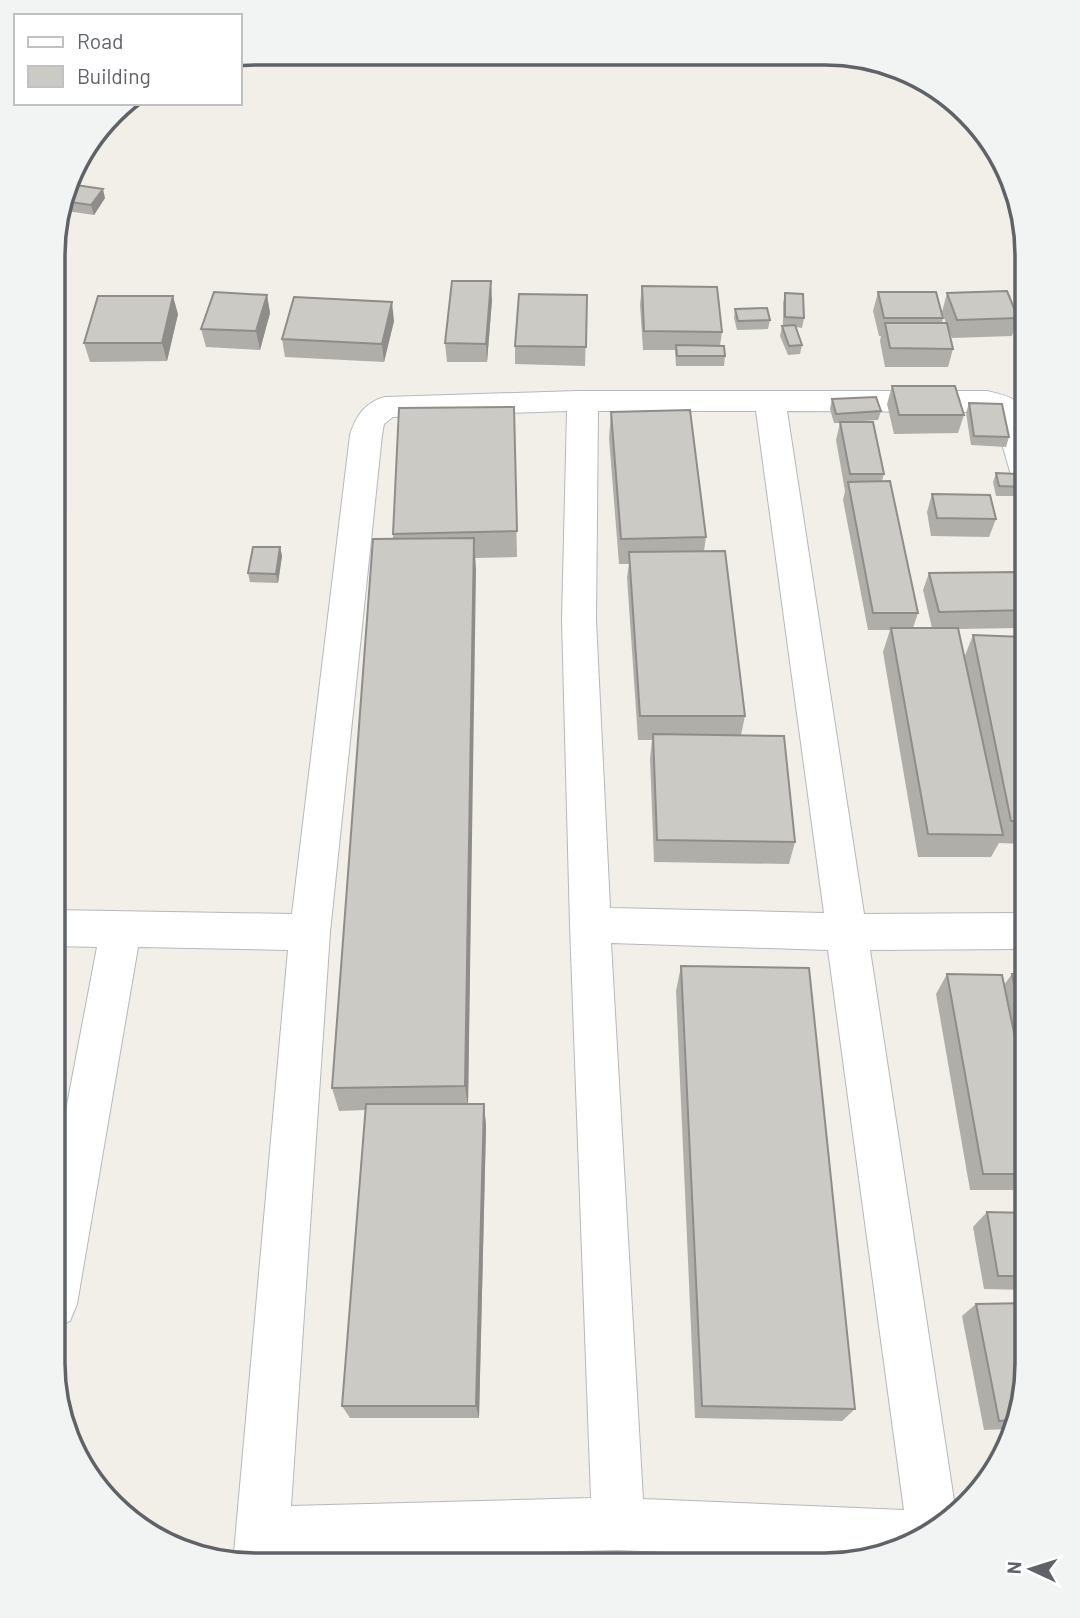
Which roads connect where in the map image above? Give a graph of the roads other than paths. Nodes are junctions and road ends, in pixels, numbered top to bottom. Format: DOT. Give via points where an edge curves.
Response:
graph roads {
  1 [pos="583,401"];
  2 [pos="770,401"];
  3 [pos="1015,431"];
  4 [pos="590,925"];
  5 [pos="65,928"];
  6 [pos="121,929"];
  7 [pos="1015,931"];
  8 [pos="310,932"];
  9 [pos="846,932"];
  10 [pos="65,1238"];
  11 [pos="931,1521"];
  12 [pos="618,1524"];
  13 [pos="903,1536"];
  14 [pos="261,1549"];
  1 -- 2 [label="street"];
  1 -- 4 [label="street" via="579,621"];
  1 -- 8 [label="street" via="385,407 370,419"];
  2 -- 3 [label="street" via="993,402 1001,405"];
  2 -- 9 [label="street"];
  4 -- 9 [label="street"];
  4 -- 12 [label="street"];
  5 -- 6 [label="street"];
  6 -- 8 [label="street"];
  6 -- 10 [label="street"];
  7 -- 9 [label="street"];
  8 -- 14 [label="street"];
  9 -- 11 [label="street"];
  12 -- 13 [label="street"];
  12 -- 14 [label="street"];
}
